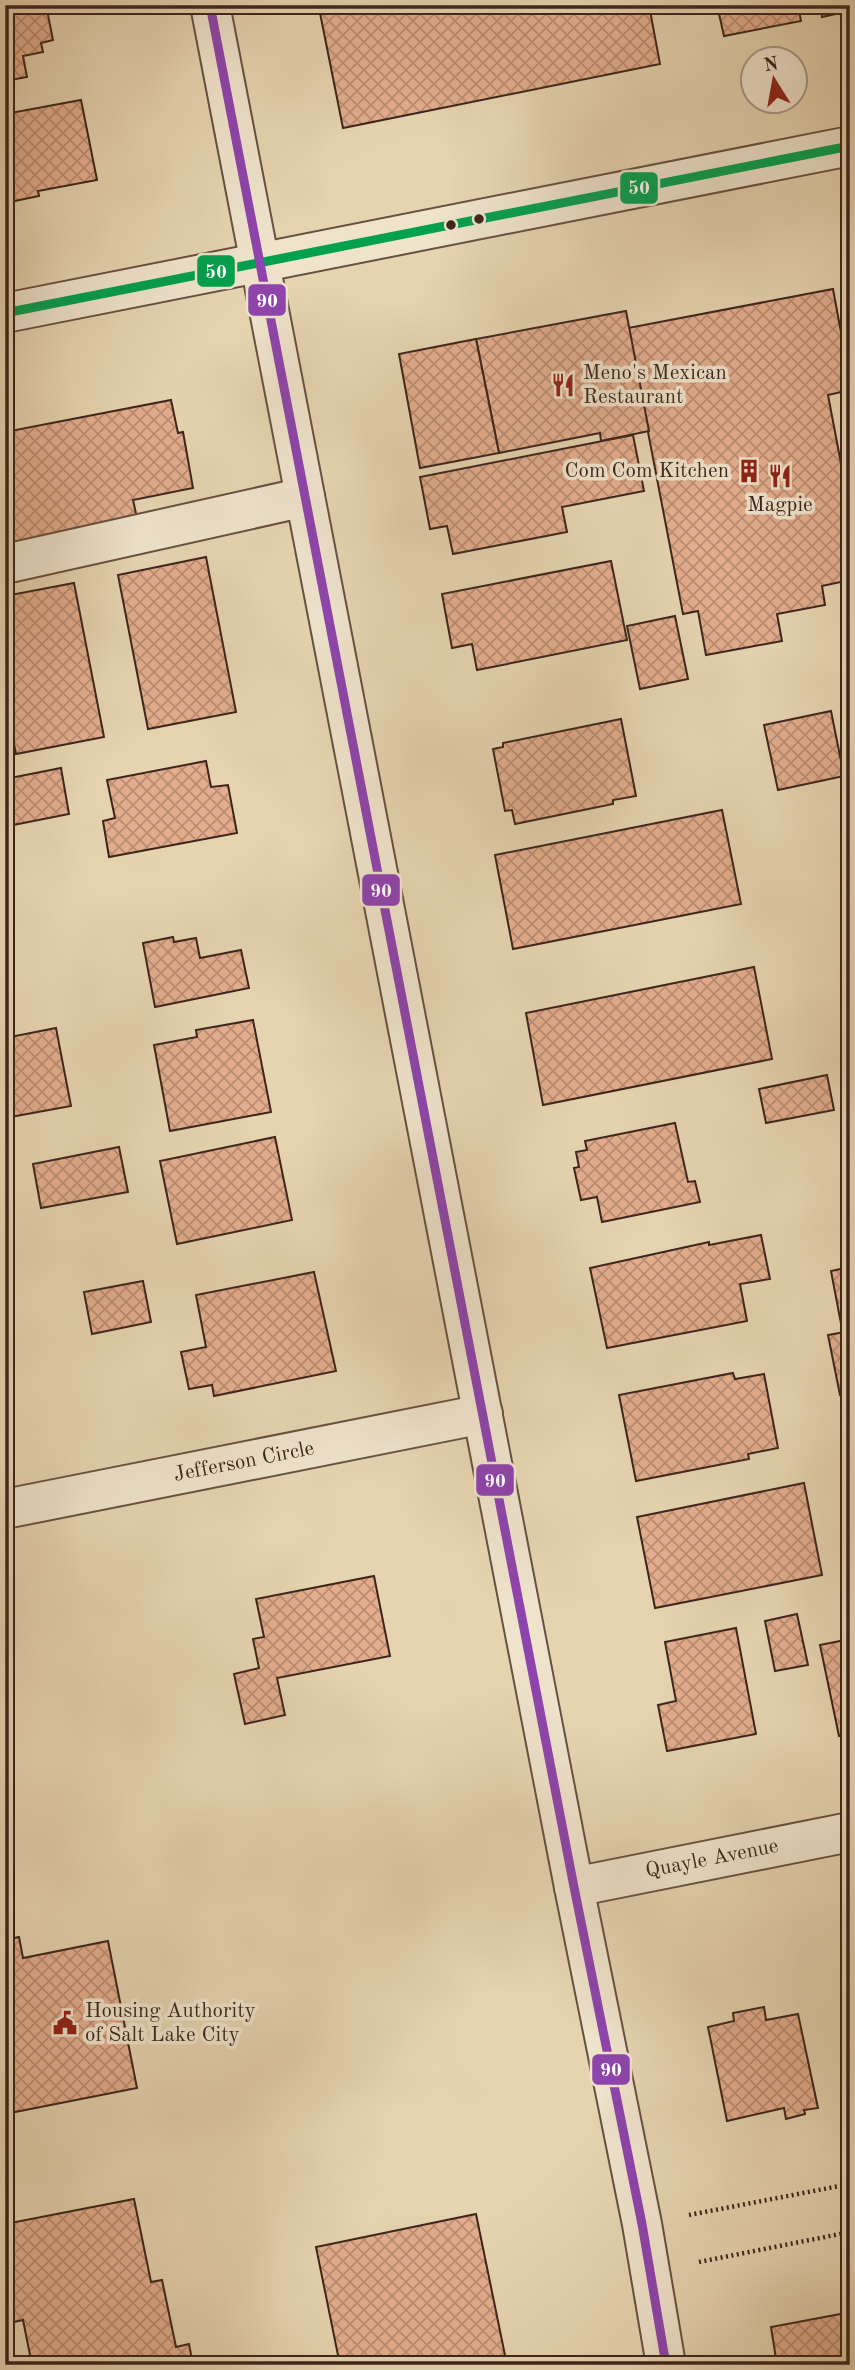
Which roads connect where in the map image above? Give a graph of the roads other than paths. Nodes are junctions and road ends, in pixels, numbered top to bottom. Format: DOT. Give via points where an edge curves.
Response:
graph roads {
  1 [pos="210,5"];
  2 [pos="850,146"];
  3 [pos="259,262"];
  4 [pos="5,313"];
  5 [pos="305,497"];
  6 [pos="5,565"];
  7 [pos="483,1414"];
  8 [pos="5,1509"];
  9 [pos="850,1832"];
  10 [pos="574,1887"];
  11 [pos="666,2365"];
  1 -- 3 [label="street"];
  2 -- 3 [label="street"];
  3 -- 4 [label="street"];
  3 -- 5 [label="street"];
  5 -- 6 [label="street"];
  5 -- 7 [label="street"];
  7 -- 8 [label="street, Jefferson Circle"];
  7 -- 10 [label="street"];
  9 -- 10 [label="street, Quayle Avenue"];
  10 -- 11 [label="street"];
}
